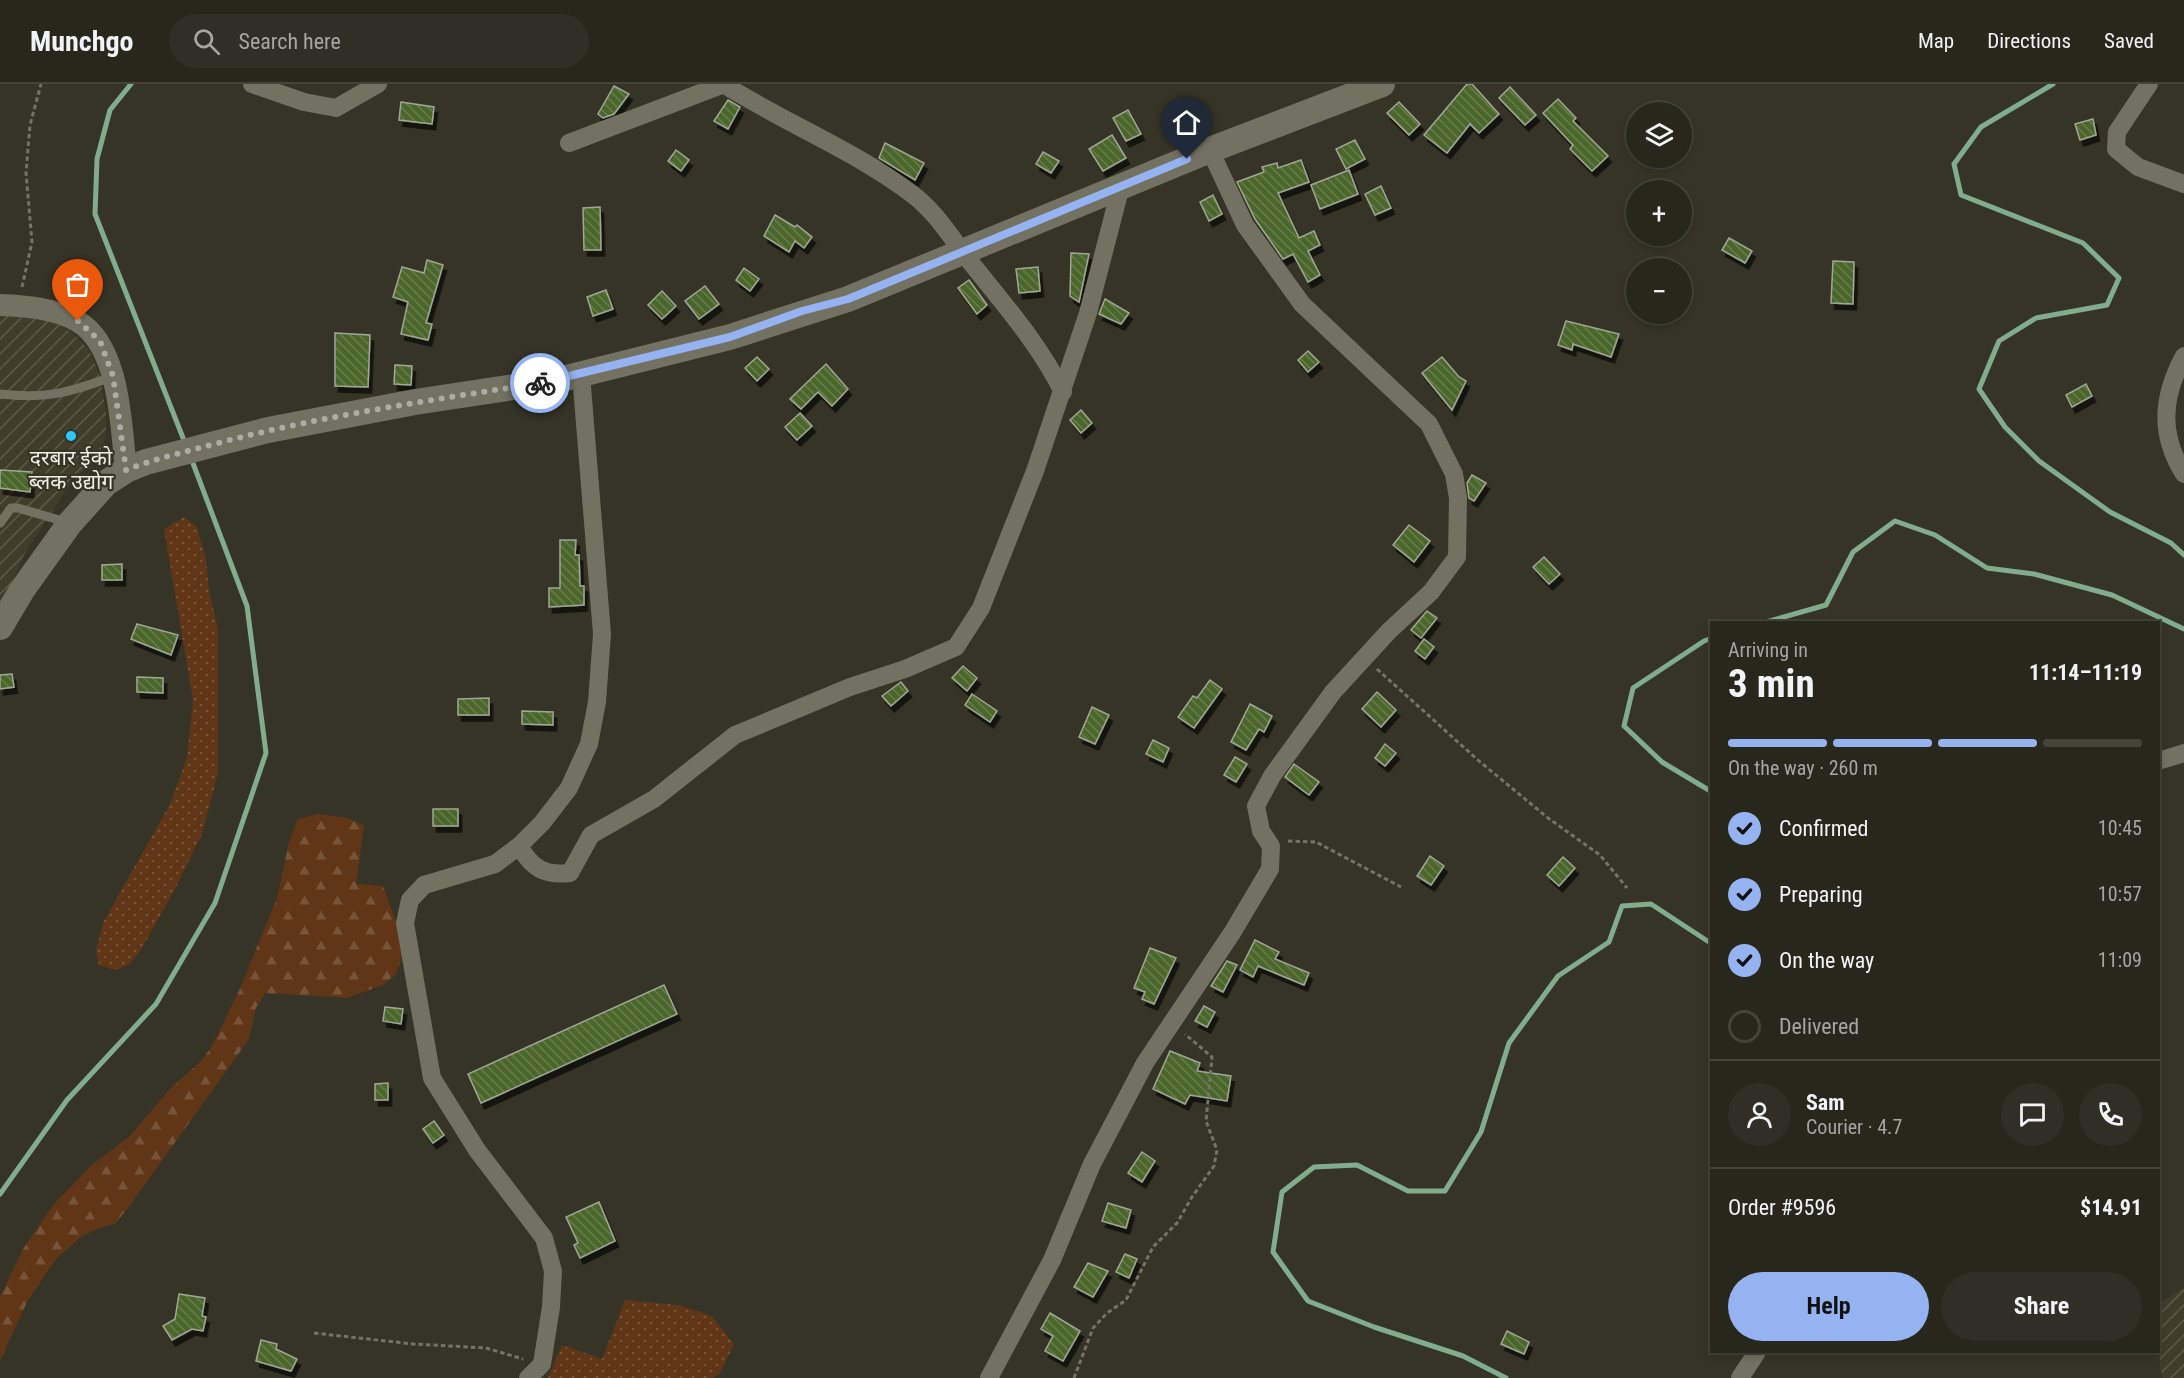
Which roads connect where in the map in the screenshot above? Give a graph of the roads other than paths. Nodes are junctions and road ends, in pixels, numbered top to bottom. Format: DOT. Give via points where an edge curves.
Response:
graph roads {
  1 [pos="252,84"];
  2 [pos="378,84"];
  3 [pos="724,84"];
  4 [pos="1382,84"];
  5 [pos="2149,84"];
  6 [pos="569,143"];
  7 [pos="1210,150"];
  8 [pos="2184,184"];
  9 [pos="1121,186"];
  10 [pos="962,251"];
  11 [pos="9,305"];
  12 [pos="2184,356"];
  13 [pos="581,374"];
  14 [pos="113,376"];
  15 [pos="1063,392"];
  16 [pos="0,394"];
  17 [pos="136,466"];
  18 [pos="2184,474"];
  19 [pos="0,523"];
  20 [pos="70,523"];
  21 [pos="0,627"];
  22 [pos="2184,753"];
  23 [pos="2160,760"];
  24 [pos="519,846"];
  25 [pos="1756,1353"];
  26 [pos="528,1378"];
  27 [pos="989,1378"];
  28 [pos="1740,1378"];
  1 -- 2 [label="street" via="304,102 336,108"];
  3 -- 6 [label="street"];
  3 -- 10 [label="street" via="764,110 883,173 938,218"];
  4 -- 7 [label="main road"];
  5 -- 8 [label="street" via="2117,132 2116,149 2138,167"];
  7 -- 9 [label="main road"];
  7 -- 27 [label="street" via="1245,225 1302,304 1429,424 1454,474 1459,523 1457,557 1431,592 1333,692 1272,776 1256,806 1261,831 1271,846 1270,869 1145,1063 1070,1212 1052,1260"];
  9 -- 10 [label="main road"];
  9 -- 15 [label="street"];
  10 -- 13 [label="main road" via="848,299 730,337"];
  10 -- 15 [label="street" via="1044,355"];
  11 -- 14 [label="street" via="55,312 78,321 100,341"];
  12 -- 18 [label="street" via="2166,401 2167,438"];
  13 -- 17 [label="main road" via="268,430"];
  13 -- 24 [label="street" via="602,634 597,702 589,744 569,788"];
  14 -- 16 [label="lane" via="62,395"];
  14 -- 17 [label="street"];
  15 -- 24 [label="street" via="981,608 956,647 735,735 654,799 591,835 570,873 541,872"];
  17 -- 20 [label="main road" via="106,483"];
  19 -- 20 [label="lane" via="11,508"];
  20 -- 21 [label="main road"];
  22 -- 23 [label="street"];
  24 -- 26 [label="street" via="495,864 424,885 410,900 405,923 432,1078 477,1150 544,1238 553,1271 542,1364"];
  25 -- 28 [label="street"];
}
